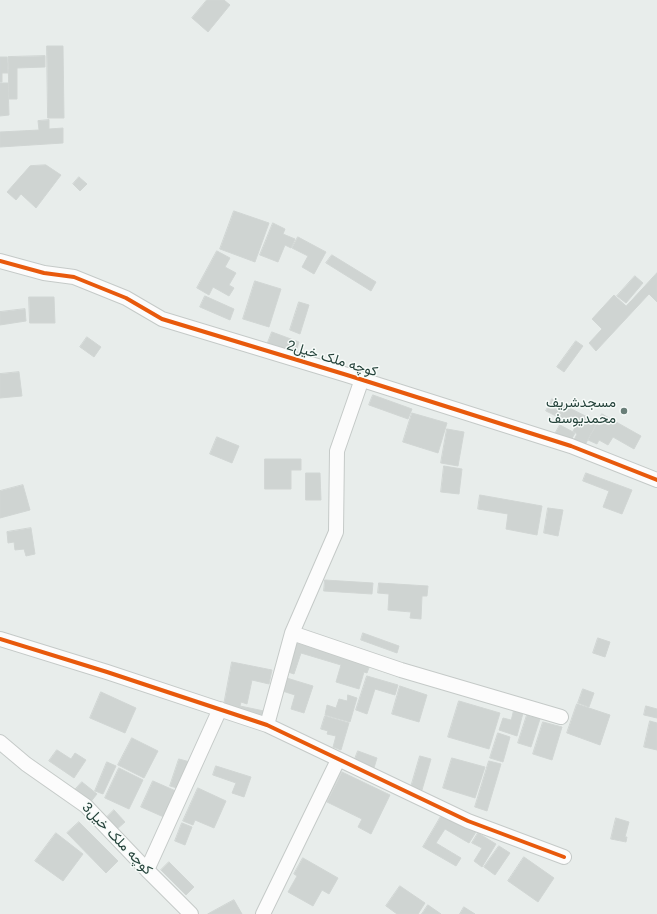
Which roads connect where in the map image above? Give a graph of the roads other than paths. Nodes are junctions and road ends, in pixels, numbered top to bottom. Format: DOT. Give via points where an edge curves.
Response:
graph roads {
  1 [pos="0,261"];
  2 [pos="362,379"];
  3 [pos="657,480"];
  4 [pos="292,633"];
  5 [pos="0,639"];
  6 [pos="220,709"];
  7 [pos="561,717"];
  8 [pos="266,725"];
  9 [pos="0,742"];
  10 [pos="338,760"];
  11 [pos="564,857"];
  12 [pos="147,870"];
  13 [pos="191,914"];
  14 [pos="263,914"];
  1 -- 2 [label="street, کوچه ملک خیل2" via="44,273 74,277 126,298 162,319"];
  2 -- 3 [label="street, کوچه ملک خیل2" via="571,446"];
  2 -- 4 [label="street" via="337,450 336,532"];
  4 -- 7 [label="street" via="401,670"];
  4 -- 8 [label="street"];
  5 -- 6 [label="street"];
  6 -- 8 [label="street"];
  6 -- 12 [label="street"];
  8 -- 10 [label="street"];
  9 -- 12 [label="street, کوچه ملک خیل3" via="26,764 86,806"];
  10 -- 11 [label="street" via="468,821"];
  10 -- 14 [label="street"];
  12 -- 13 [label="street, کوچه ملک خیل3"];
}
